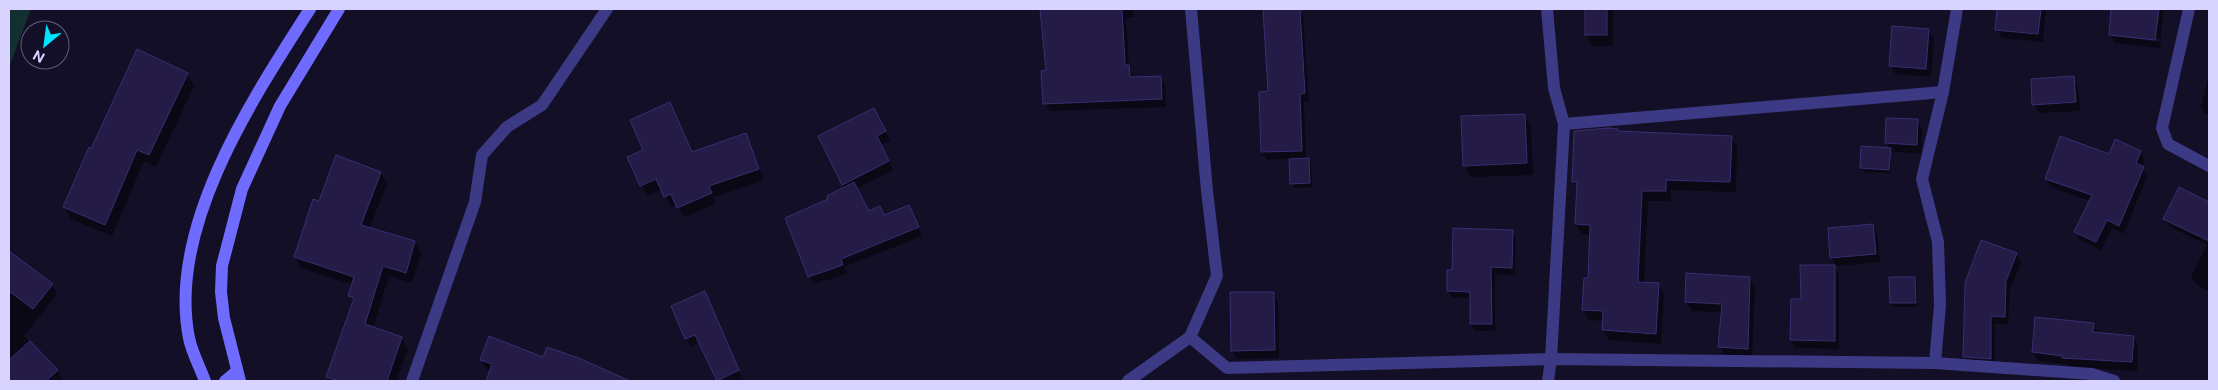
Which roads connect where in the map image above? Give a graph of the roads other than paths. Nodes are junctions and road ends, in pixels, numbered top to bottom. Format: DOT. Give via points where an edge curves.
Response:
graph roads {
  1 [pos="310,9"];
  2 [pos="339,9"];
  3 [pos="607,9"];
  4 [pos="1191,9"];
  5 [pos="1547,9"];
  6 [pos="1958,9"];
  7 [pos="2189,9"];
  8 [pos="1943,92"];
  9 [pos="1564,124"];
  10 [pos="2209,166"];
  11 [pos="1190,337"];
  12 [pos="1551,359"];
  13 [pos="1935,363"];
  14 [pos="238,376"];
  15 [pos="205,381"];
  16 [pos="225,381"];
  17 [pos="412,381"];
  18 [pos="1128,381"];
  19 [pos="1548,381"];
  20 [pos="2114,381"];
  1 -- 15 [label="main road" via="255,94 213,178 189,260 186,299 189,339"];
  2 -- 14 [label="main road" via="280,106 242,189 222,266 221,292"];
  3 -- 17 [label="street" via="542,105 507,127 482,155 475,202"];
  4 -- 11 [label="street" via="1217,276"];
  5 -- 9 [label="street" via="1554,88"];
  6 -- 8 [label="street"];
  7 -- 10 [label="street" via="2162,128 2168,144"];
  8 -- 9 [label="street"];
  8 -- 13 [label="street" via="1922,179 1938,242 1940,305"];
  9 -- 12 [label="street"];
  11 -- 12 [label="street" via="1227,368"];
  11 -- 18 [label="street"];
  12 -- 13 [label="street"];
  12 -- 19 [label="street"];
  13 -- 20 [label="street" via="2092,374"];
  14 -- 16 [label="main road"];
}
